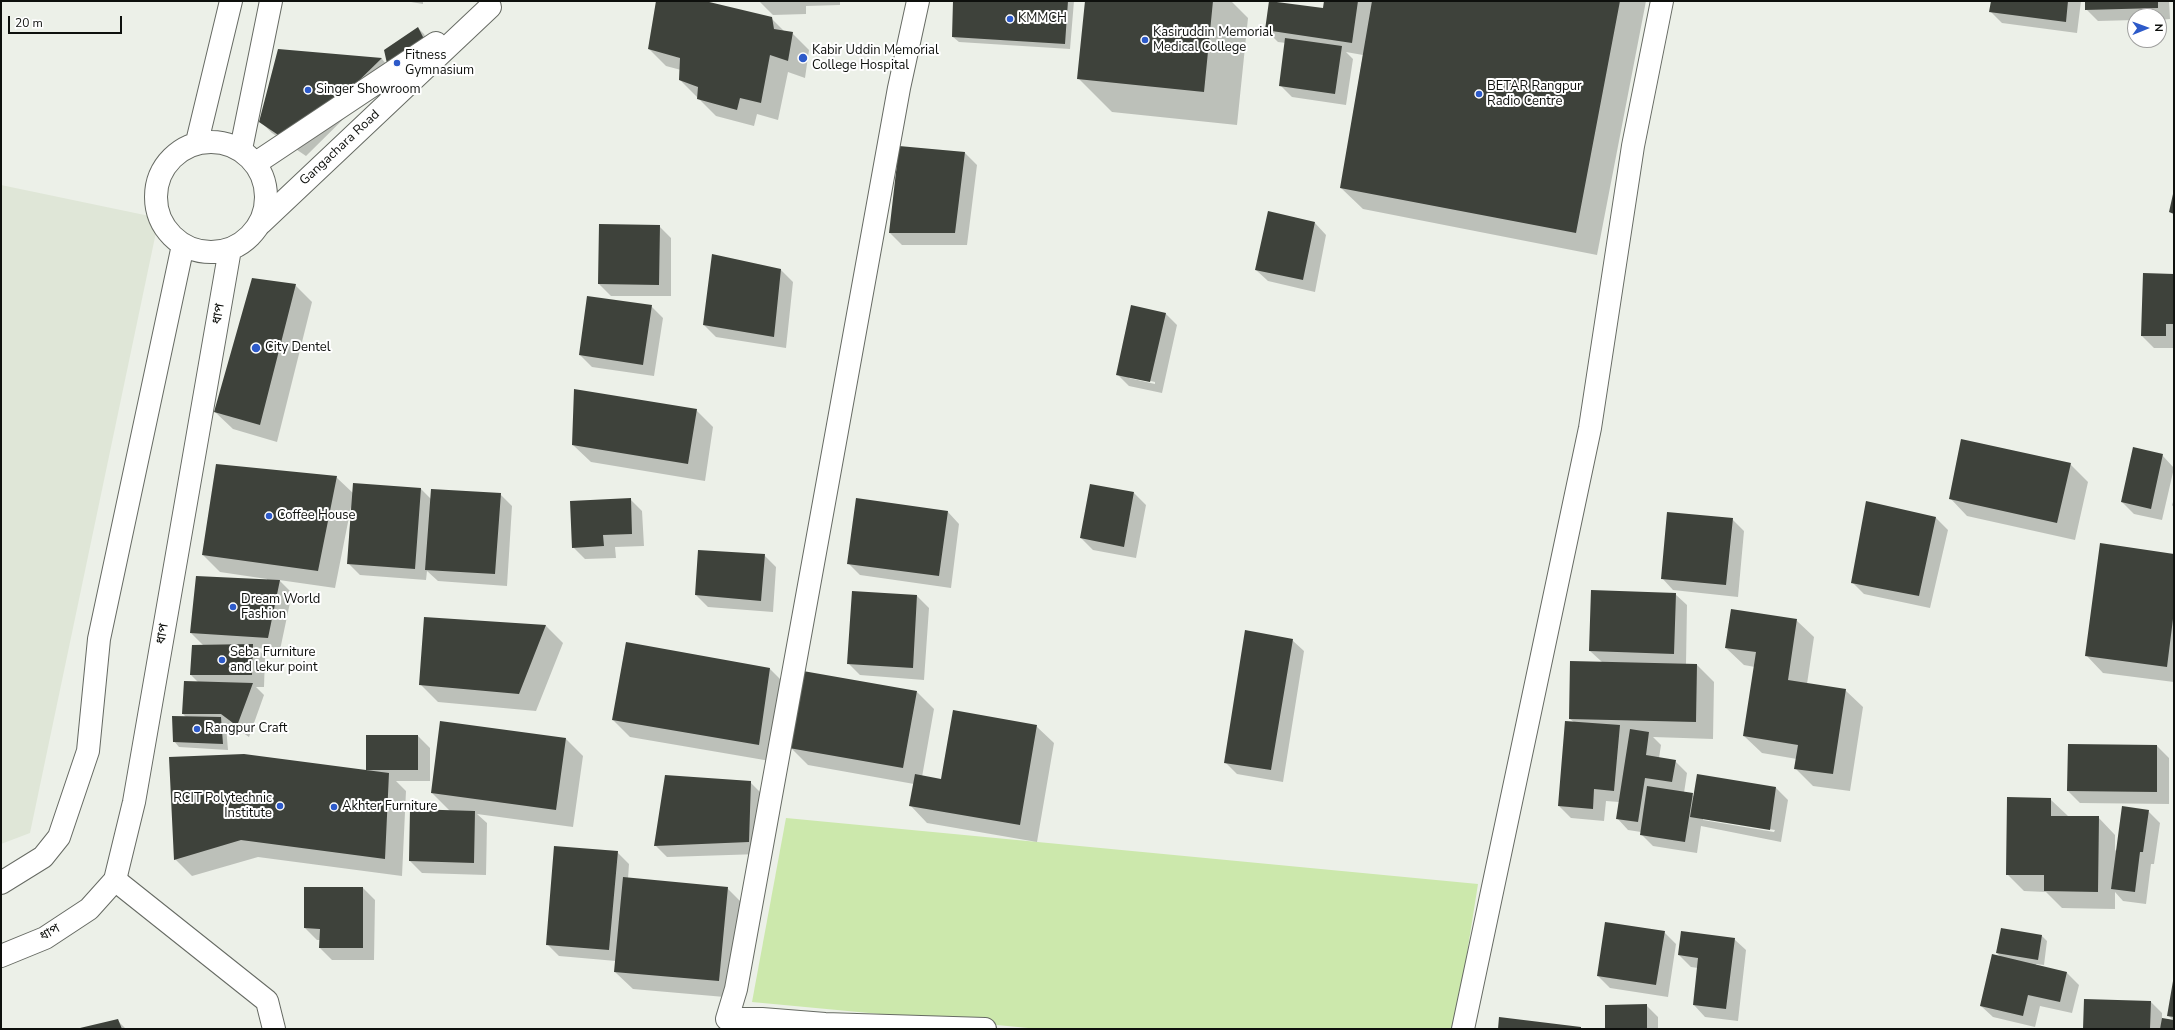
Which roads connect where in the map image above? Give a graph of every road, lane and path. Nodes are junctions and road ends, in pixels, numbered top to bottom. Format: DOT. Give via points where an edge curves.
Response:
graph roads {
  1 [pos="231,1"];
  2 [pos="271,1"];
  3 [pos="918,1"];
  4 [pos="1662,1"];
  5 [pos="494,4"];
  6 [pos="197,142"];
  7 [pos="249,156"];
  8 [pos="261,223"];
  9 [pos="183,245"];
  10 [pos="230,249"];
  11 [pos="115,880"];
  12 [pos="1,883"];
  13 [pos="1,956"];
  14 [pos="274,1029"];
  15 [pos="985,1029"];
  16 [pos="1463,1029"];
  1 -- 6 [label="main road"];
  2 -- 7 [label="main road"];
  3 -- 15 [label="main road" via="899,88 736,989 727,1019 762,1018 824,1024"];
  4 -- 16 [label="main road" via="1633,146 1590,428"];
  5 -- 7 [label="main road, Gangachara Road"];
  5 -- 8 [label="main road, Gangachara Road"];
  6 -- 7 [label="main road" via="228,143"];
  6 -- 9 [label="main road" via="177,152 163,168 156,188 157,210 166,230"];
  7 -- 8 [label="main road" via="265,182 267,203"];
  8 -- 10 [label="main road" via="248,239"];
  9 -- 10 [label="main road" via="198,251 214,253"];
  9 -- 12 [label="main road" via="99,639 88,751 60,837 43,857"];
  10 -- 11 [label="main road, ধাপ" via="134,802"];
  11 -- 13 [label="main road, ধাপ" via="88,909 58,930 46,938"];
  11 -- 14 [label="main road" via="267,1002"];
}
